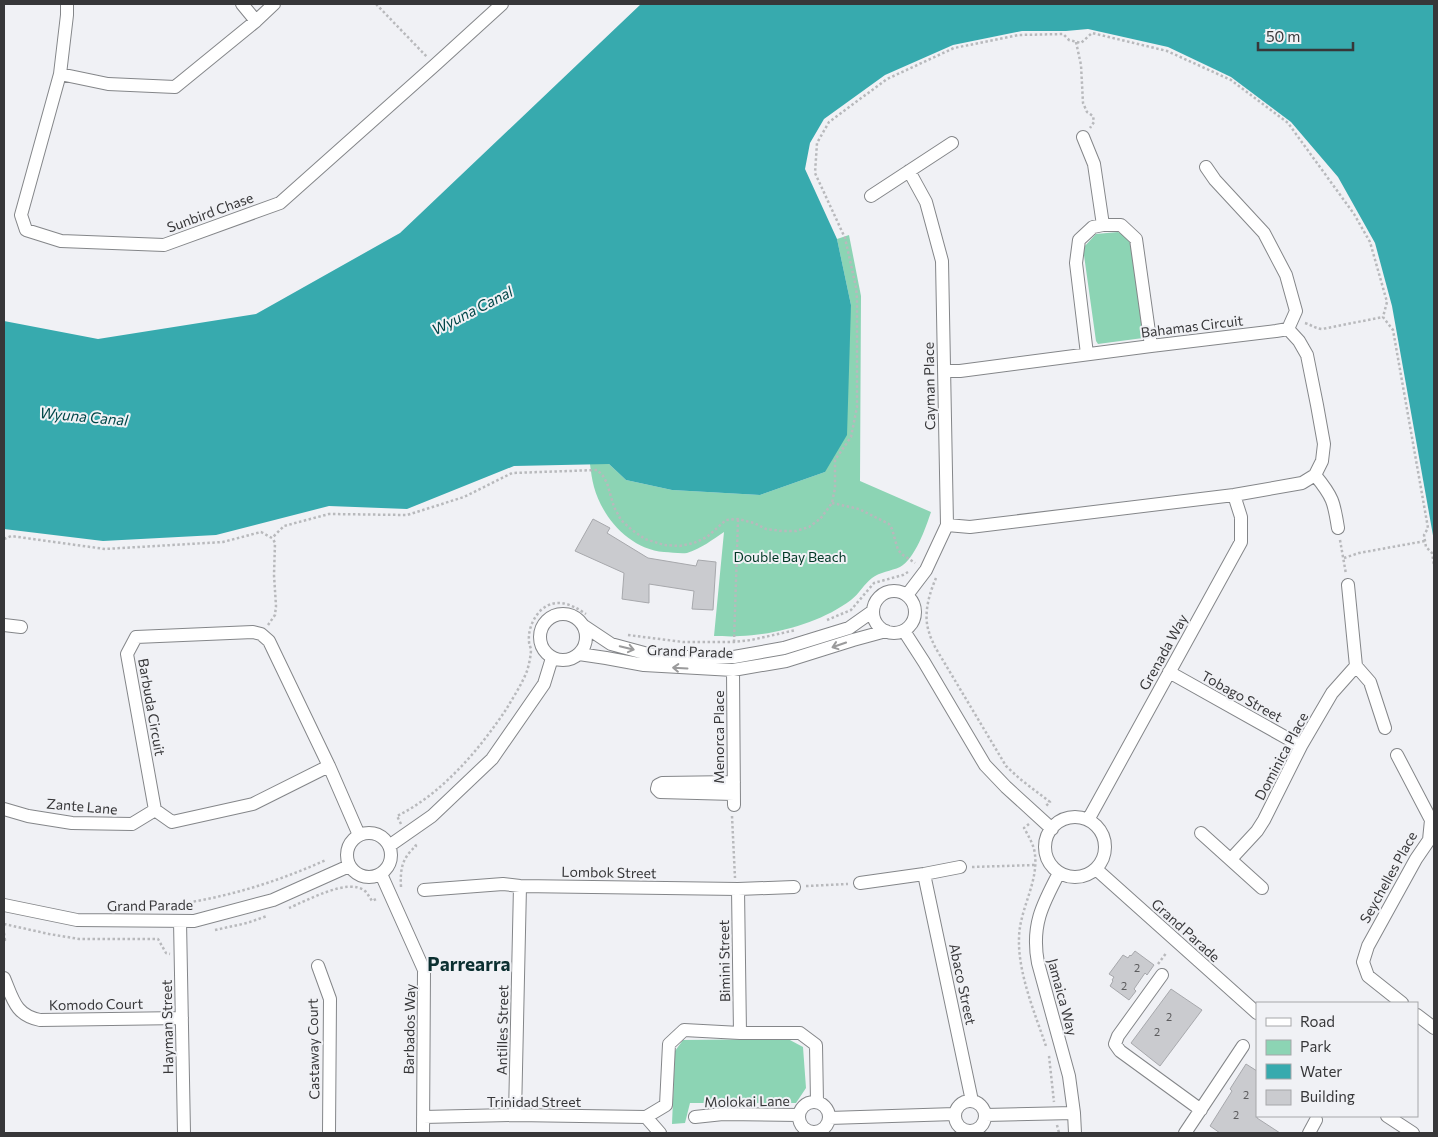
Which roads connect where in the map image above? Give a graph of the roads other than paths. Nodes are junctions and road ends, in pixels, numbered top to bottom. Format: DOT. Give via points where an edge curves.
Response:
graph roads {
  1 [pos="67,4"];
  2 [pos="242,4"];
  3 [pos="274,4"];
  4 [pos="502,4"];
  5 [pos="256,21"];
  6 [pos="60,74"];
  7 [pos="1083,137"];
  8 [pos="952,143"];
  9 [pos="1206,167"];
  10 [pos="909,171"];
  11 [pos="871,196"];
  12 [pos="1103,225"];
  13 [pos="1288,329"];
  14 [pos="1151,346"];
  15 [pos="1088,354"];
  16 [pos="944,371"];
  17 [pos="1315,476"];
  18 [pos="1234,494"];
  19 [pos="947,525"];
  20 [pos="1338,528"];
  21 [pos="1348,585"];
  22 [pos="907,595"];
  23 [pos="873,611"];
  24 [pos="588,623"];
  25 [pos="4,625"];
  26 [pos="21,627"];
  27 [pos="904,631"];
  28 [pos="886,632"];
  29 [pos="579,654"];
  30 [pos="552,658"];
  31 [pos="1356,666"];
  32 [pos="733,670"];
  33 [pos="1169,672"];
  34 [pos="1385,728"];
  35 [pos="1302,746"];
  36 [pos="1396,755"];
  37 [pos="328,766"];
  38 [pos="734,794"];
  39 [pos="4,809"];
  40 [pos="155,810"];
  41 [pos="1088,820"];
  42 [pos="1052,829"];
  43 [pos="1200,833"];
  44 [pos="359,835"];
  45 [pos="389,846"];
  46 [pos="1231,860"];
  47 [pos="349,866"];
  48 [pos="960,867"];
  49 [pos="1096,869"];
  50 [pos="1059,872"];
  51 [pos="381,874"];
  52 [pos="924,874"];
  53 [pos="860,883"];
  54 [pos="520,886"];
  55 [pos="794,887"];
  56 [pos="1262,888"];
  57 [pos="738,889"];
  58 [pos="424,890"];
  59 [pos="4,904"];
  60 [pos="180,921"];
  61 [pos="318,966"];
  62 [pos="1162,975"];
  63 [pos="4,978"];
  64 [pos="1401,1002"];
  65 [pos="1256,1012"];
  66 [pos="1418,1016"];
  67 [pos="182,1018"];
  68 [pos="1434,1028"];
  69 [pos="740,1033"];
  70 [pos="1243,1046"];
  71 [pos="972,1100"];
  72 [pos="817,1102"];
  73 [pos="1201,1110"];
  74 [pos="1074,1113"];
  75 [pos="954,1114"];
  76 [pos="515,1115"];
  77 [pos="799,1115"];
  78 [pos="986,1115"];
  79 [pos="423,1117"];
  80 [pos="646,1117"];
  81 [pos="696,1117"];
  82 [pos="1389,1117"];
  83 [pos="829,1118"];
  84 [pos="1316,1120"];
  85 [pos="814,1132"];
  86 [pos="972,1132"];
  87 [pos="184,1133"];
  88 [pos="329,1133"];
  89 [pos="423,1133"];
  90 [pos="660,1133"];
  91 [pos="1075,1133"];
  92 [pos="1186,1133"];
  93 [pos="1309,1133"];
  94 [pos="1413,1133"];
  1 -- 6 [label="street, Sunbird Chase"];
  2 -- 5 [label="street"];
  3 -- 5 [label="street"];
  4 -- 6 [label="street, Sunbird Chase" via="280,203 164,245 61,241 26,230 20,216"];
  5 -- 6 [label="street" via="175,87 108,84"];
  7 -- 12 [label="street" via="1094,164"];
  8 -- 10 [label="street"];
  9 -- 13 [label="street" via="1264,233 1286,275 1296,311"];
  10 -- 11 [label="street"];
  10 -- 16 [label="street, Cayman Place" via="926,202 942,261"];
  12 -- 14 [label="street" via="1121,226 1136,239"];
  12 -- 15 [label="street" via="1093,228 1079,240 1076,263"];
  13 -- 14 [label="street, Bahamas Circuit"];
  13 -- 17 [label="street" via="1307,355 1317,405 1324,444 1322,461"];
  14 -- 15 [label="street, Bahamas Circuit"];
  15 -- 16 [label="street, Bahamas Circuit"];
  16 -- 19 [label="street, Cayman Place"];
  17 -- 18 [label="street" via="1302,483"];
  17 -- 20 [label="street" via="1328,490 1334,503"];
  18 -- 19 [label="street" via="970,527"];
  18 -- 33 [label="street, Grenada Way" via="1242,517 1240,542"];
  19 -- 22 [label="street, Cayman Place"];
  21 -- 31 [label="street"];
  22 -- 23 [label="street" via="897,591 885,593 877,600"];
  22 -- 27 [label="street" via="915,607 915,614"];
  24 -- 23 [label="street, Grand Parade, one-way" via="611,644 648,654 734,656 784,648 849,628"];
  23 -- 28 [label="street" via="876,623"];
  24 -- 29 [label="street" via="586,641"];
  24 -- 30 [label="street" via="564,614 549,618 540,631 539,639"];
  25 -- 26 [label="street"];
  27 -- 28 [label="street"];
  27 -- 42 [label="street" via="985,765"];
  28 -- 32 [label="street, Grand Parade, one-way" via="786,661"];
  29 -- 30 [label="street" via="566,660"];
  32 -- 29 [label="street, Grand Parade, one-way" via="644,665"];
  30 -- 45 [label="street" via="544,684 492,758 432,816"];
  31 -- 34 [label="street" via="1370,682"];
  31 -- 35 [label="street, Dominica Place" via="1332,693"];
  32 -- 38 [label="street, Menorca Place"];
  33 -- 35 [label="street, Tobago Street"];
  33 -- 41 [label="street, Grenada Way"];
  35 -- 46 [label="street, Dominica Place" via="1264,820"];
  36 -- 64 [label="street, Seychelles Place" via="1431,820 1429,840 1368,946 1363,962 1368,976"];
  37 -- 40 [label="street" via="253,804 172,822"];
  37 -- 40 [label="street, Barbuda Circuit" via="268,641 261,634 136,637 127,654"];
  37 -- 44 [label="street"];
  38 -- 38 [label="street" via="660,792 658,787 662,783"];
  39 -- 40 [label="street, Zante Lane" via="72,823 132,824"];
  41 -- 42 [label="street" via="1068,818"];
  41 -- 49 [label="street" via="1098,827 1106,848"];
  42 -- 50 [label="street" via="1045,847 1052,866"];
  43 -- 46 [label="street"];
  44 -- 45 [label="street" via="380,836"];
  44 -- 47 [label="street" via="349,845"];
  45 -- 51 [label="street" via="389,864"];
  46 -- 56 [label="street"];
  47 -- 51 [label="street" via="367,878"];
  47 -- 60 [label="street, Grand Parade" via="273,900 194,921"];
  48 -- 52 [label="street"];
  49 -- 50 [label="street" via="1078,878"];
  49 -- 65 [label="street, Grand Parade"];
  50 -- 74 [label="street, Jamaica Way" via="1041,910 1035,938 1038,963 1069,1076"];
  51 -- 79 [label="street, Barbados Way" via="424,970"];
  52 -- 53 [label="street"];
  52 -- 71 [label="street, Abaco Street"];
  54 -- 57 [label="street, Lombok Street"];
  54 -- 58 [label="street, Lombok Street" via="504,884"];
  54 -- 76 [label="street, Antilles Street"];
  55 -- 57 [label="street, Lombok Street"];
  57 -- 69 [label="street, Bimini Street"];
  59 -- 60 [label="street, Grand Parade" via="77,920"];
  60 -- 67 [label="street, Hayman Street"];
  61 -- 88 [label="street, Castaway Court" via="330,999"];
  62 -- 73 [label="street" via="1115,1044 1120,1051"];
  63 -- 67 [label="street, Komodo Court" via="21,1012 30,1018"];
  66 -- 68 [label="street"];
  67 -- 87 [label="street, Hayman Street"];
  69 -- 72 [label="street" via="800,1033 816,1045"];
  69 -- 80 [label="street" via="684,1030 679,1034 669,1044 666,1105"];
  70 -- 73 [label="street"];
  71 -- 75 [label="street" via="960,1104"];
  71 -- 78 [label="street" via="982,1106"];
  72 -- 77 [label="street" via="805,1104"];
  72 -- 83 [label="street" via="826,1108"];
  73 -- 92 [label="street"];
  74 -- 78 [label="street"];
  74 -- 91 [label="street, Jamaica Way"];
  75 -- 83 [label="street"];
  75 -- 86 [label="street" via="957,1124"];
  76 -- 79 [label="street, Trinidad Street"];
  76 -- 80 [label="street, Trinidad Street"];
  77 -- 81 [label="street, Molokai Lane"];
  77 -- 85 [label="street" via="803,1128"];
  78 -- 86 [label="street" via="982,1126"];
  79 -- 89 [label="street, Barbados Way"];
  80 -- 90 [label="street"];
  82 -- 94 [label="street"];
  83 -- 85 [label="street" via="824,1128"];
  84 -- 93 [label="street"];
}
